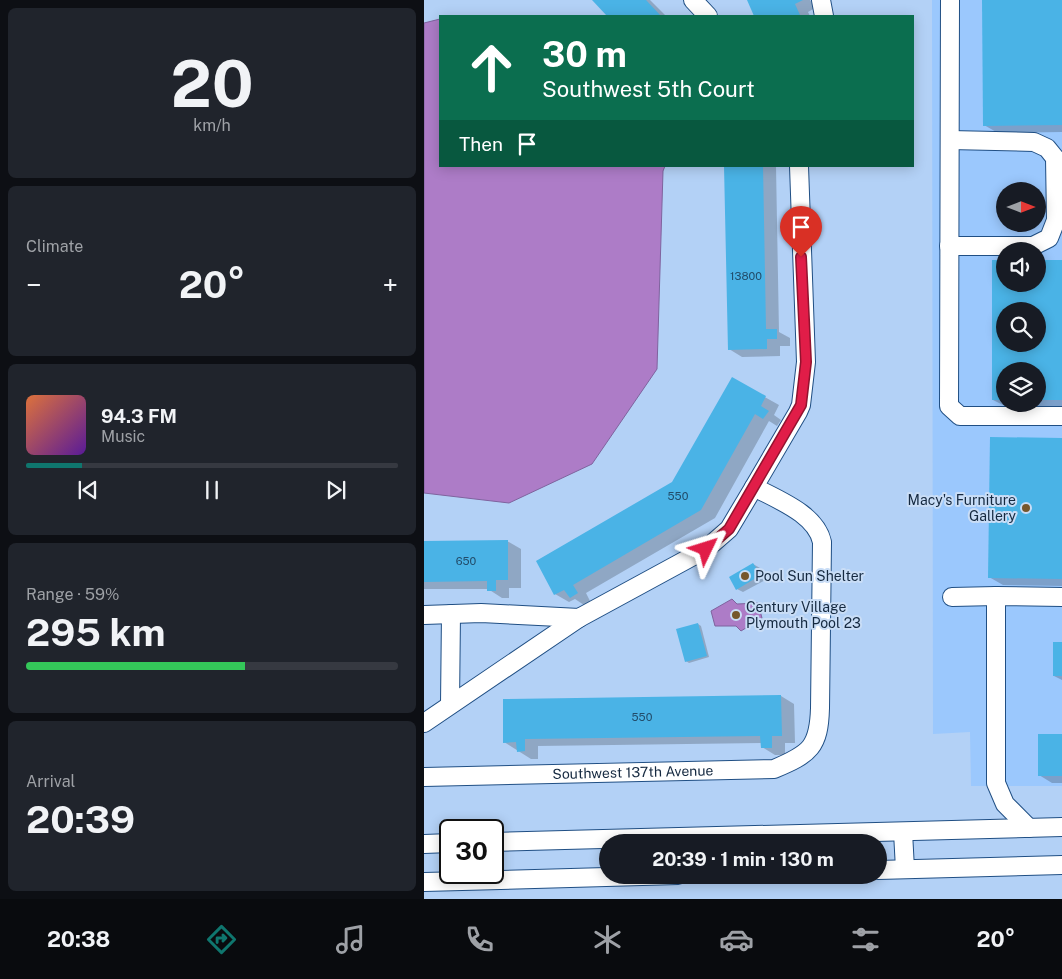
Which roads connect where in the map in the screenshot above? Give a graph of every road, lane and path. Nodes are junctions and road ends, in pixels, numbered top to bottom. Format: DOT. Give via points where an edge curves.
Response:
graph roads {
  1 [pos="692,0"];
  2 [pos="821,0"];
  3 [pos="950,0"];
  4 [pos="707,15"];
  5 [pos="824,15"];
  6 [pos="950,140"];
  7 [pos="799,167"];
  8 [pos="950,246"];
  9 [pos="1062,416"];
  10 [pos="754,487"];
  11 [pos="996,596"];
  12 [pos="952,597"];
  13 [pos="1062,597"];
  14 [pos="451,614"];
  15 [pos="424,615"];
  16 [pos="579,618"];
  17 [pos="450,704"];
  18 [pos="424,724"];
  19 [pos="424,778"];
  20 [pos="1062,827"];
  21 [pos="1030,828"];
  22 [pos="903,832"];
  23 [pos="504,842"];
  24 [pos="424,844"];
  25 [pos="439,844"];
  26 [pos="1062,865"];
  27 [pos="905,869"];
  28 [pos="887,870"];
  29 [pos="599,877"];
  30 [pos="424,882"];
  1 -- 4 [label="street"];
  2 -- 5 [label="street"];
  3 -- 6 [label="street"];
  6 -- 8 [label="street"];
  6 -- 8 [label="street" via="1034,142 1047,148 1055,158 1056,220 1049,238 1033,246"];
  7 -- 10 [label="street" via="806,362 803,390 798,412"];
  8 -- 9 [label="street" via="949,406 960,416"];
  10 -- 16 [label="street" via="729,529 706,549"];
  10 -- 19 [label="street, Southwest 137th Avenue" via="805,516 820,532 822,542 819,726 814,744 806,754 774,769"];
  11 -- 12 [label="street"];
  11 -- 13 [label="street"];
  11 -- 21 [label="street" via="996,783 1006,804"];
  14 -- 15 [label="street"];
  14 -- 16 [label="street"];
  14 -- 17 [label="street"];
  16 -- 17 [label="street"];
  17 -- 18 [label="street"];
  20 -- 21 [label="street"];
  21 -- 22 [label="street"];
  22 -- 23 [label="street"];
  22 -- 27 [label="street"];
  24 -- 25 [label="street"];
  26 -- 27 [label="street"];
  27 -- 28 [label="street"];
  29 -- 30 [label="street"];
}
